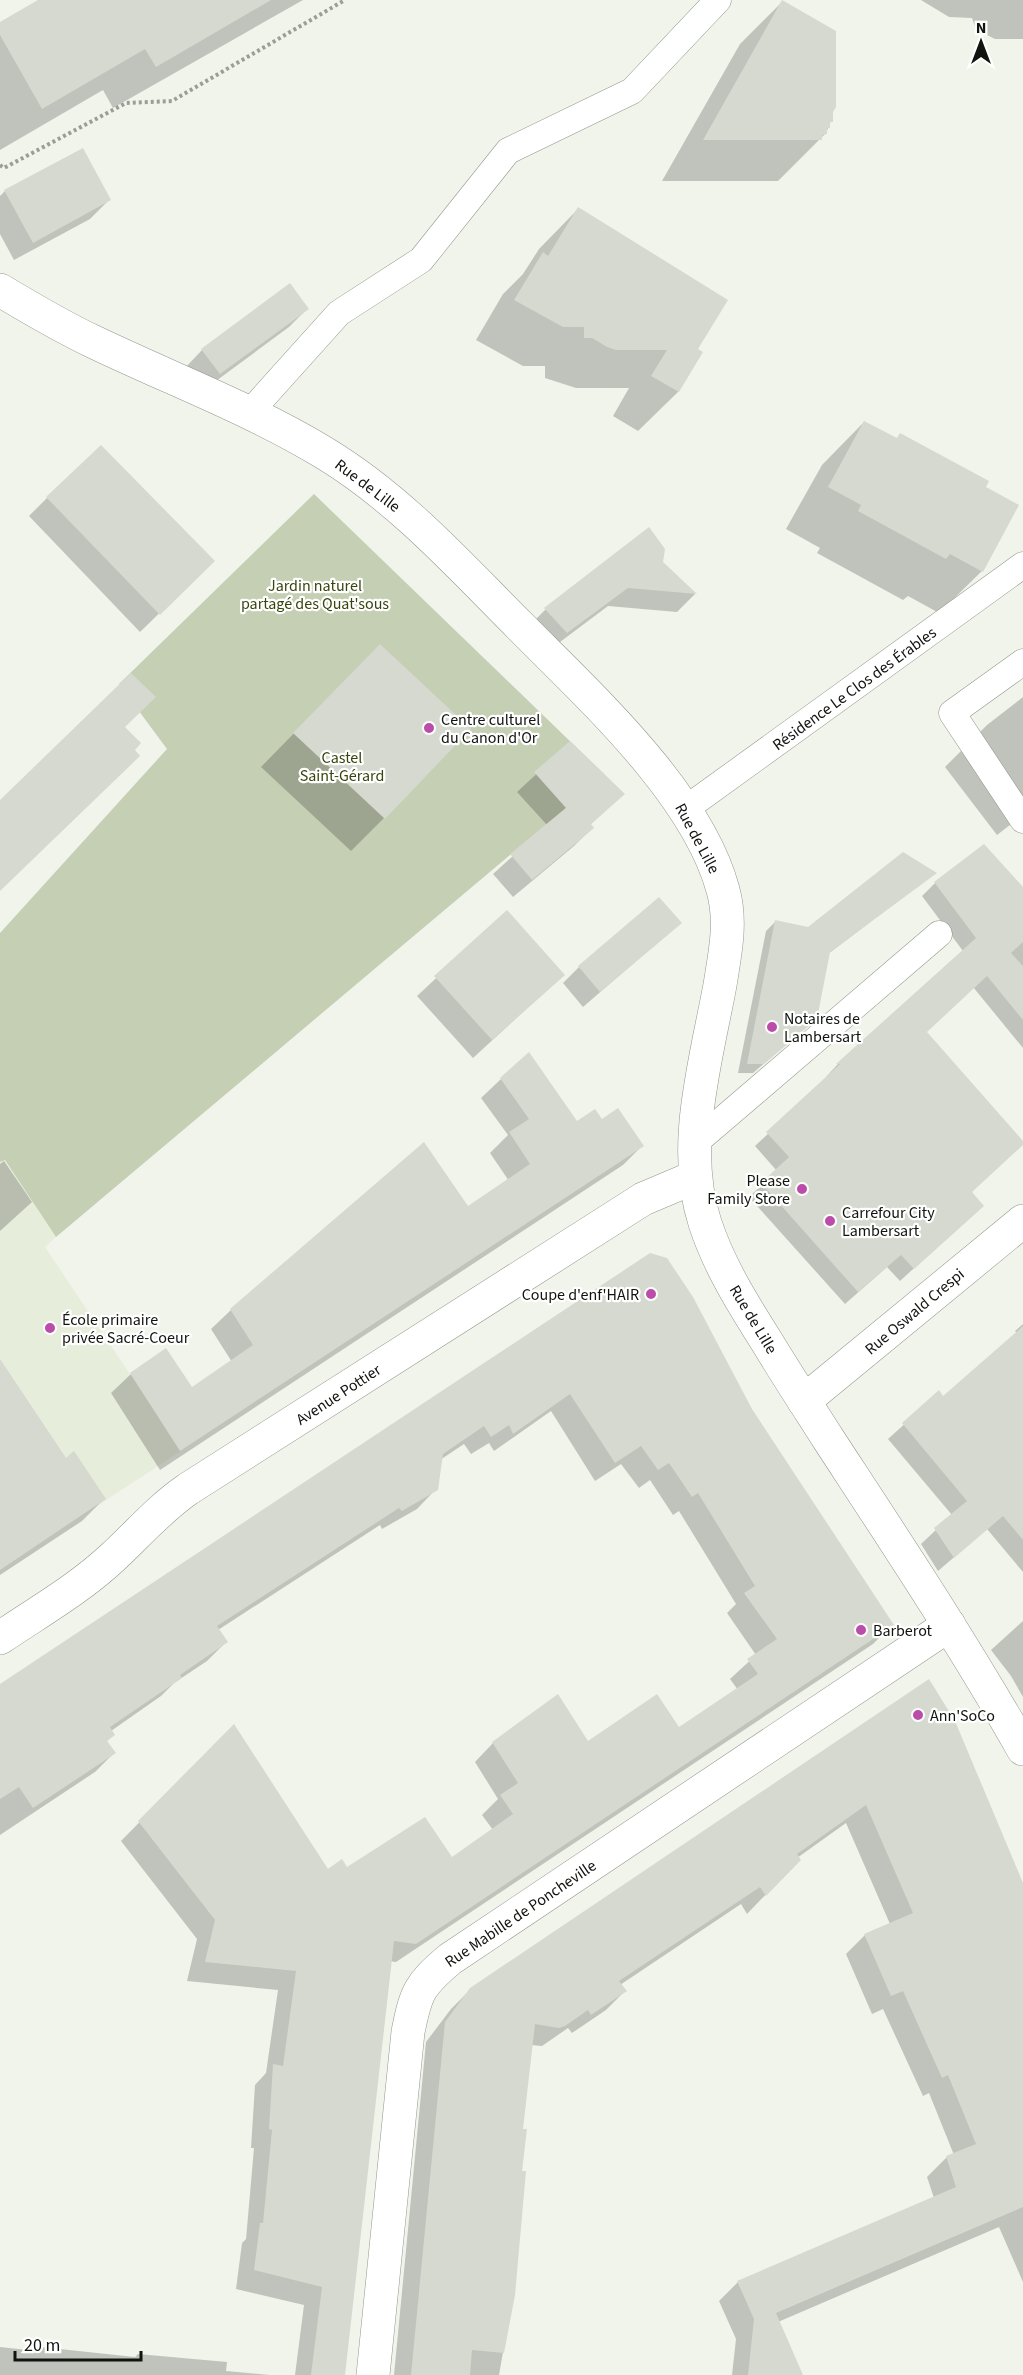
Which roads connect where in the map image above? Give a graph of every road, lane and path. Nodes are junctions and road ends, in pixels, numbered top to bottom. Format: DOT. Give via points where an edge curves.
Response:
graph roads {
  1 [pos="345,0"];
  2 [pos="718,0"];
  3 [pos="0,165"];
  4 [pos="0,290"];
  5 [pos="250,412"];
  6 [pos="1023,566"];
  7 [pos="1023,662"];
  8 [pos="684,810"];
  9 [pos="1023,820"];
  10 [pos="939,934"];
  11 [pos="695,1143"];
  12 [pos="695,1177"];
  13 [pos="1023,1221"];
  14 [pos="804,1401"];
  15 [pos="949,1625"];
  16 [pos="0,1638"];
  17 [pos="1023,1749"];
  18 [pos="373,2375"];
  1 -- 3 [label="path" via="172,101 126,103 4,168"];
  2 -- 5 [label="lane" via="633,91 508,151 421,260 339,313"];
  4 -- 5 [label="street, Rue de Lille" via="88,340"];
  5 -- 8 [label="street, Rue de Lille" via="329,456 402,509 601,708 662,777"];
  6 -- 8 [label="lane, Résidence Le Clos des Érables"];
  7 -- 9 [label="lane" via="952,713"];
  8 -- 11 [label="street, Rue de Lille" via="713,861 728,913 727,944"];
  10 -- 11 [label="lane"];
  11 -- 12 [label="street, Rue de Lille"];
  12 -- 14 [label="street, Rue de Lille" via="703,1218 718,1259"];
  12 -- 16 [label="street, Avenue Pottier" via="643,1200 188,1489 153,1516 91,1576"];
  13 -- 14 [label="street, Rue Oswald Crespi"];
  14 -- 15 [label="street, Rue de Lille"];
  15 -- 17 [label="street, Rue de Lille"];
  15 -- 18 [label="street, Rue Mabille de Poncheville" via="450,1959 425,1980 414,2003 408,2032"];
}
